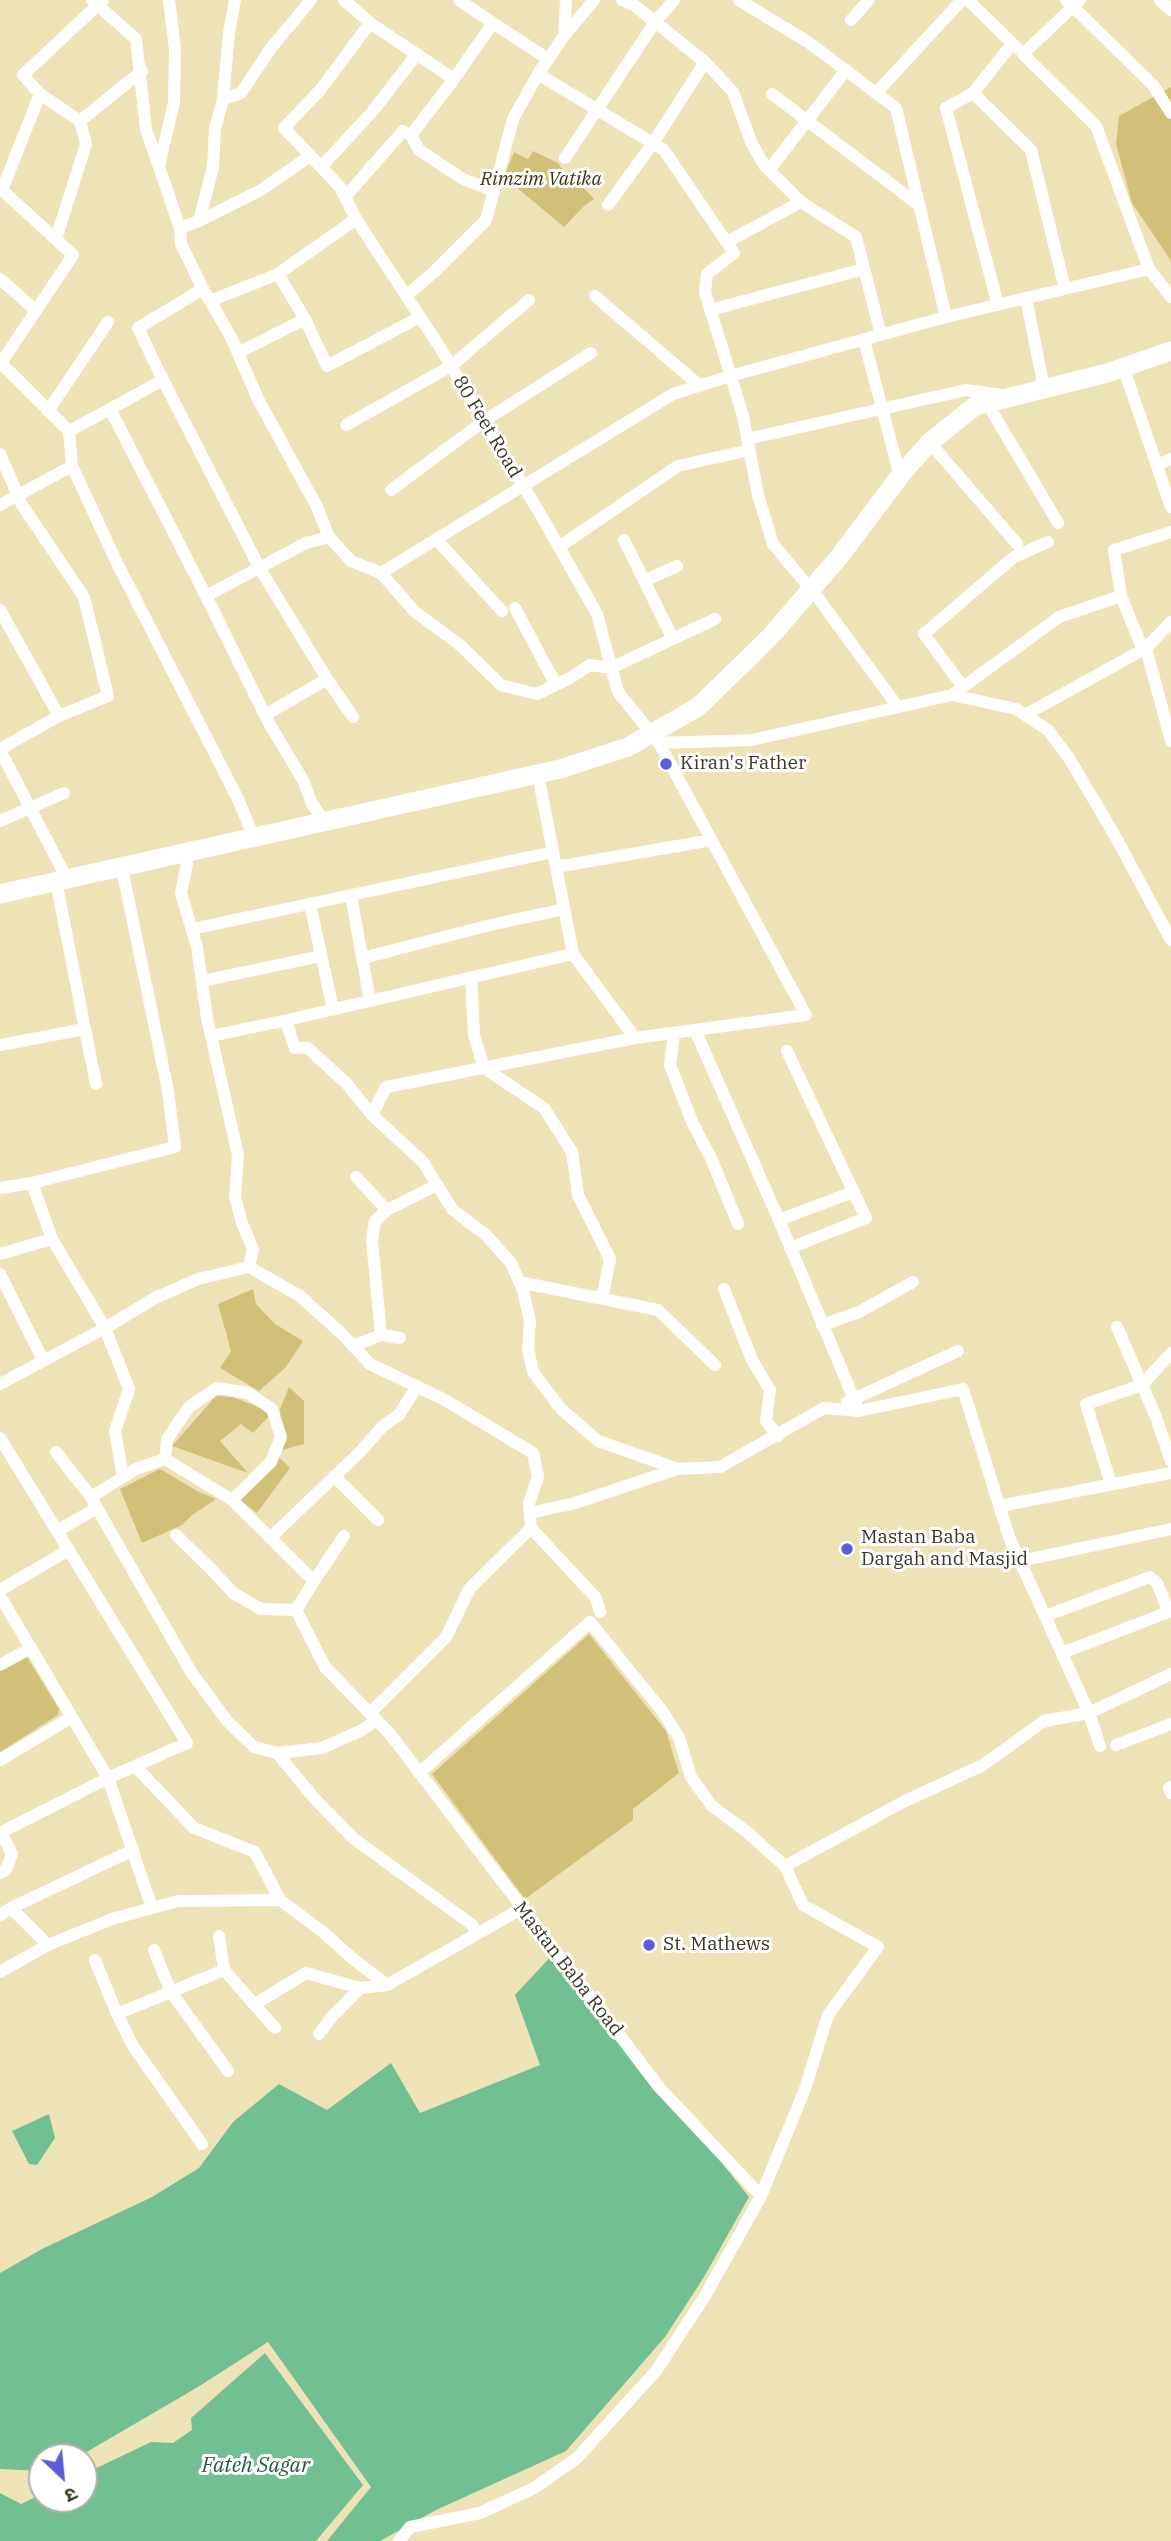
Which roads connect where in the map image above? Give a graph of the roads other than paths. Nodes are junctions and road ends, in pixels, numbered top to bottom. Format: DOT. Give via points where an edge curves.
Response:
graph roads {
  1 [pos="169,0"];
  2 [pos="235,0"];
  3 [pos="311,0"];
  4 [pos="344,0"];
  5 [pos="458,0"];
  6 [pos="566,0"];
  7 [pos="594,0"];
  8 [pos="622,0"];
  9 [pos="674,0"];
  10 [pos="739,0"];
  11 [pos="869,0"];
  12 [pos="962,0"];
  13 [pos="968,0"];
  14 [pos="1160,0"];
  15 [pos="98,2"];
  16 [pos="1073,2"];
  17 [pos="1171,10"];
  18 [pos="851,20"];
  19 [pos="655,22"];
  20 [pos="370,23"];
  21 [pos="493,23"];
  22 [pos="564,36"];
  23 [pos="1012,44"];
  24 [pos="417,54"];
  25 [pos="1023,54"];
  26 [pos="548,59"];
  27 [pos="705,62"];
  28 [pos="846,70"];
  29 [pos="142,71"];
  30 [pos="538,74"];
  31 [pos="454,79"];
  32 [pos="877,92"];
  33 [pos="973,93"];
  34 [pos="40,94"];
  35 [pos="772,94"];
  36 [pos="223,99"];
  37 [pos="598,109"];
  38 [pos="1171,113"];
  39 [pos="80,121"];
  40 [pos="808,121"];
  41 [pos="411,135"];
  42 [pos="653,143"];
  43 [pos="310,156"];
  44 [pos="565,158"];
  45 [pos="159,166"];
  46 [pos="321,167"];
  47 [pos="769,170"];
  48 [pos="494,191"];
  49 [pos="345,197"];
  50 [pos="801,202"];
  51 [pos="608,205"];
  52 [pos="920,206"];
  53 [pos="356,219"];
  54 [pos="199,221"];
  55 [pos="180,228"];
  56 [pos="56,239"];
  57 [pos="727,242"];
  58 [pos="864,269"];
  59 [pos="1149,269"];
  60 [pos="278,274"];
  61 [pos="0,279"];
  62 [pos="1065,289"];
  63 [pos="206,295"];
  64 [pos="406,296"];
  65 [pos="596,296"];
  66 [pos="1171,297"];
  67 [pos="1026,298"];
  68 [pos="529,300"];
  69 [pos="998,305"];
  70 [pos="710,310"];
  71 [pos="36,311"];
  72 [pos="420,317"];
  73 [pos="946,317"];
  74 [pos="305,320"];
  75 [pos="108,322"];
  76 [pos="881,335"];
  77 [pos="864,340"];
  78 [pos="1171,351"];
  79 [pos="238,353"];
  80 [pos="592,353"];
  81 [pos="1,363"];
  82 [pos="1171,364"];
  83 [pos="451,366"];
  84 [pos="730,376"];
  85 [pos="1127,378"];
  86 [pos="163,380"];
  87 [pos="699,385"];
  88 [pos="1044,388"];
  89 [pos="1009,396"];
  90 [pos="110,409"];
  91 [pos="882,409"];
  92 [pos="48,411"];
  93 [pos="993,412"];
  94 [pos="484,421"];
  95 [pos="346,425"];
  96 [pos="69,431"];
  97 [pos="748,444"];
  98 [pos="937,451"];
  99 [pos="0,454"];
  100 [pos="1171,459"];
  101 [pos="72,466"];
  102 [pos="1157,466"];
  103 [pos="900,476"];
  104 [pos="523,486"];
  105 [pos="391,490"];
  106 [pos="19,495"];
  107 [pos="0,505"];
  108 [pos="1171,506"];
  109 [pos="1058,523"];
  110 [pos="1171,532"];
  111 [pos="328,537"];
  112 [pos="436,539"];
  113 [pos="624,540"];
  114 [pos="1048,542"];
  115 [pos="1017,544"];
  116 [pos="559,547"];
  117 [pos="677,565"];
  118 [pos="259,567"];
  119 [pos="381,573"];
  120 [pos="644,580"];
  121 [pos="815,593"];
  122 [pos="206,596"];
  123 [pos="1121,596"];
  124 [pos="0,610"];
  125 [pos="715,619"];
  126 [pos="1171,622"];
  127 [pos="673,639"];
  128 [pos="1144,649"];
  129 [pos="611,668"];
  130 [pos="327,679"];
  131 [pos="556,685"];
  132 [pos="963,687"];
  133 [pos="952,695"];
  134 [pos="898,707"];
  135 [pos="265,715"];
  136 [pos="1025,715"];
  137 [pos="58,716"];
  138 [pos="353,717"];
  139 [pos="655,738"];
  140 [pos="1171,741"];
  141 [pos="0,750"];
  142 [pos="540,785"];
  143 [pos="64,793"];
  144 [pos="31,806"];
  145 [pos="0,821"];
  146 [pos="326,823"];
  147 [pos="254,838"];
  148 [pos="712,840"];
  149 [pos="553,852"];
  150 [pos="186,858"];
  151 [pos="556,867"];
  152 [pos="124,877"];
  153 [pos="60,884"];
  154 [pos="0,894"];
  155 [pos="351,896"];
  156 [pos="310,904"];
  157 [pos="0,906"];
  158 [pos="564,909"];
  159 [pos="192,929"];
  160 [pos="1171,940"];
  161 [pos="573,954"];
  162 [pos="321,956"];
  163 [pos="363,958"];
  164 [pos="471,977"];
  165 [pos="202,981"];
  166 [pos="370,1001"];
  167 [pos="333,1009"];
  168 [pos="283,1021"];
  169 [pos="85,1029"];
  170 [pos="695,1030"];
  171 [pos="674,1033"];
  172 [pos="211,1036"];
  173 [pos="635,1038"];
  174 [pos="0,1045"];
  175 [pos="787,1051"];
  176 [pos="484,1068"];
  177 [pos="96,1084"];
  178 [pos="372,1115"];
  179 [pos="356,1177"];
  180 [pos="32,1183"];
  181 [pos="437,1185"];
  182 [pos="0,1188"];
  183 [pos="853,1192"];
  184 [pos="387,1210"];
  185 [pos="779,1220"];
  186 [pos="738,1224"];
  187 [pos="52,1239"];
  188 [pos="790,1248"];
  189 [pos="0,1254"];
  190 [pos="249,1267"];
  191 [pos="0,1274"];
  192 [pos="519,1282"];
  193 [pos="913,1282"];
  194 [pos="724,1289"];
  195 [pos="603,1298"];
  196 [pos="822,1325"];
  197 [pos="1117,1327"];
  198 [pos="105,1328"];
  199 [pos="381,1335"];
  200 [pos="400,1338"];
  201 [pos="353,1346"];
  202 [pos="958,1351"];
  203 [pos="1171,1353"];
  204 [pos="43,1360"];
  205 [pos="715,1365"];
  206 [pos="0,1384"];
  207 [pos="1142,1385"];
  208 [pos="417,1386"];
  209 [pos="853,1398"];
  210 [pos="838,1409"];
  211 [pos="859,1411"];
  212 [pos="778,1436"];
  213 [pos="0,1438"];
  214 [pos="56,1452"];
  215 [pos="164,1459"];
  216 [pos="1171,1461"];
  217 [pos="678,1469"];
  218 [pos="1171,1473"];
  219 [pos="334,1476"];
  220 [pos="123,1477"];
  221 [pos="1111,1484"];
  222 [pos="232,1500"];
  223 [pos="94,1503"];
  224 [pos="1000,1506"];
  225 [pos="530,1513"];
  226 [pos="378,1520"];
  227 [pos="531,1528"];
  228 [pos="1171,1529"];
  229 [pos="57,1531"];
  230 [pos="176,1535"];
  231 [pos="344,1536"];
  232 [pos="270,1538"];
  233 [pos="69,1550"];
  234 [pos="1020,1561"];
  235 [pos="314,1581"];
  236 [pos="0,1590"];
  237 [pos="0,1596"];
  238 [pos="296,1610"];
  239 [pos="600,1612"];
  240 [pos="1170,1612"];
  241 [pos="1045,1616"];
  242 [pos="30,1648"];
  243 [pos="1062,1653"];
  244 [pos="0,1665"];
  245 [pos="1171,1674"];
  246 [pos="1089,1713"];
  247 [pos="72,1717"];
  248 [pos="374,1717"];
  249 [pos="1171,1724"];
  250 [pos="1116,1745"];
  251 [pos="1100,1746"];
  252 [pos="276,1754"];
  253 [pos="1,1757"];
  254 [pos="135,1766"];
  255 [pos="419,1773"];
  256 [pos="108,1778"];
  257 [pos="1171,1787"];
  258 [pos="1171,1793"];
  259 [pos="1,1833"];
  260 [pos="133,1850"];
  261 [pos="785,1866"];
  262 [pos="0,1873"];
  263 [pos="280,1900"];
  264 [pos="152,1908"];
  265 [pos="521,1909"];
  266 [pos="6,1912"];
  267 [pos="478,1933"];
  268 [pos="219,1936"];
  269 [pos="48,1945"];
  270 [pos="154,1950"];
  271 [pos="95,1960"];
  272 [pos="224,1970"];
  273 [pos="0,1972"];
  274 [pos="387,1985"];
  275 [pos="360,1988"];
  276 [pos="171,1992"];
  277 [pos="255,2004"];
  278 [pos="117,2014"];
  279 [pos="275,2028"];
  280 [pos="319,2034"];
  281 [pos="228,2071"];
  282 [pos="202,2144"];
  283 [pos="761,2196"];
  284 [pos="399,2541"];
  1 -- 45 [label="street" via="175,49 174,103"];
  2 -- 36 [label="street"];
  3 -- 36 [label="street" via="241,93"];
  4 -- 20 [label="street"];
  5 -- 21 [label="street"];
  6 -- 22 [label="street"];
  7 -- 22 [label="street"];
  8 -- 19 [label="street"];
  9 -- 19 [label="street"];
  10 -- 28 [label="street"];
  11 -- 18 [label="street"];
  12 -- 32 [label="street"];
  13 -- 23 [label="street"];
  14 -- 17 [label="street"];
  15 -- 29 [label="street" via="136,38"];
  15 -- 34 [label="street" via="23,75"];
  16 -- 25 [label="street"];
  16 -- 38 [label="street" via="1153,85"];
  19 -- 27 [label="street"];
  19 -- 37 [label="street"];
  20 -- 24 [label="street"];
  20 -- 43 [label="street, 80 Feet Road" via="321,89 284,128"];
  21 -- 26 [label="street"];
  21 -- 31 [label="street"];
  22 -- 26 [label="street"];
  23 -- 25 [label="street"];
  23 -- 33 [label="street"];
  24 -- 31 [label="street"];
  24 -- 46 [label="street"];
  25 -- 59 [label="street" via="1096,127"];
  26 -- 30 [label="street"];
  27 -- 42 [label="street"];
  27 -- 47 [label="street" via="733,92 751,142"];
  28 -- 32 [label="street"];
  28 -- 40 [label="street"];
  29 -- 39 [label="street"];
  29 -- 45 [label="street" via="146,129"];
  30 -- 37 [label="street"];
  30 -- 48 [label="street" via="513,119"];
  31 -- 41 [label="street"];
  32 -- 52 [label="street" via="895,108"];
  33 -- 62 [label="street" via="1031,150"];
  33 -- 69 [label="street" via="946,108"];
  34 -- 39 [label="street"];
  34 -- 56 [label="street" via="2,190"];
  35 -- 40 [label="street"];
  36 -- 54 [label="street"];
  37 -- 42 [label="street"];
  37 -- 44 [label="street"];
  39 -- 56 [label="street" via="86,144"];
  40 -- 47 [label="street"];
  40 -- 52 [label="street"];
  41 -- 48 [label="street" via="419,150 463,179"];
  41 -- 49 [label="street" via="403,131"];
  42 -- 51 [label="street"];
  42 -- 57 [label="street" via="664,150"];
  43 -- 46 [label="street, 80 Feet Road"];
  43 -- 54 [label="street" via="261,190"];
  45 -- 55 [label="street"];
  46 -- 49 [label="street, 80 Feet Road"];
  47 -- 50 [label="street"];
  48 -- 64 [label="street" via="486,220"];
  49 -- 53 [label="street, 80 Feet Road"];
  50 -- 57 [label="street"];
  50 -- 58 [label="street" via="856,237"];
  52 -- 73 [label="street"];
  53 -- 60 [label="street"];
  53 -- 64 [label="street, 80 Feet Road"];
  54 -- 55 [label="street"];
  55 -- 63 [label="street" via="181,244"];
  56 -- 71 [label="street" via="73,255"];
  57 -- 70 [label="street" via="734,253 707,274"];
  58 -- 70 [label="street"];
  58 -- 76 [label="street"];
  59 -- 62 [label="street"];
  59 -- 66 [label="street"];
  60 -- 63 [label="street"];
  60 -- 74 [label="street"];
  61 -- 71 [label="street"];
  62 -- 67 [label="street"];
  63 -- 79 [label="street"];
  63 -- 86 [label="street" via="138,328"];
  64 -- 72 [label="street, 80 Feet Road"];
  65 -- 87 [label="street"];
  67 -- 69 [label="street"];
  67 -- 88 [label="street"];
  68 -- 83 [label="street"];
  69 -- 73 [label="street"];
  70 -- 84 [label="street"];
  71 -- 81 [label="street"];
  72 -- 74 [label="street" via="327,366"];
  72 -- 83 [label="street, 80 Feet Road"];
  73 -- 76 [label="street"];
  74 -- 79 [label="street"];
  75 -- 92 [label="street"];
  76 -- 77 [label="street"];
  77 -- 84 [label="street"];
  77 -- 91 [label="street"];
  78 -- 88 [label="highway"];
  79 -- 111 [label="street"];
  80 -- 94 [label="street"];
  81 -- 92 [label="street"];
  82 -- 85 [label="highway"];
  83 -- 94 [label="street, 80 Feet Road"];
  83 -- 95 [label="street"];
  84 -- 87 [label="street"];
  84 -- 97 [label="street"];
  85 -- 93 [label="highway"];
  85 -- 102 [label="street"];
  86 -- 90 [label="street"];
  86 -- 118 [label="street"];
  87 -- 104 [label="street" via="673,394"];
  88 -- 89 [label="highway"];
  89 -- 91 [label="street" via="966,390"];
  89 -- 103 [label="highway" via="975,406 929,443"];
  90 -- 96 [label="street"];
  90 -- 122 [label="street"];
  91 -- 97 [label="street"];
  91 -- 103 [label="street"];
  92 -- 96 [label="street"];
  93 -- 98 [label="highway" via="980,416"];
  93 -- 109 [label="street"];
  94 -- 104 [label="street, 80 Feet Road"];
  94 -- 105 [label="street"];
  96 -- 101 [label="street"];
  97 -- 116 [label="street" via="678,467"];
  97 -- 121 [label="street" via="773,544"];
  98 -- 115 [label="street"];
  98 -- 121 [label="highway" via="848,564"];
  99 -- 106 [label="street"];
  100 -- 102 [label="street"];
  101 -- 106 [label="street"];
  101 -- 147 [label="street"];
  102 -- 108 [label="street"];
  103 -- 121 [label="highway"];
  104 -- 112 [label="street"];
  104 -- 116 [label="street, 80 Feet Road"];
  106 -- 107 [label="street"];
  106 -- 137 [label="street" via="84,597 108,696"];
  110 -- 123 [label="street" via="1114,550"];
  111 -- 118 [label="street"];
  111 -- 119 [label="street" via="351,561"];
  112 -- 119 [label="street"];
  112 -- 131 [label="street" via="508,609"];
  113 -- 120 [label="street"];
  114 -- 132 [label="street" via="1014,557 924,634"];
  116 -- 129 [label="street, 80 Feet Road" via="597,614"];
  117 -- 120 [label="street"];
  118 -- 122 [label="street"];
  118 -- 130 [label="street"];
  119 -- 131 [label="street" via="414,611 460,645 501,685 537,694"];
  120 -- 127 [label="street"];
  121 -- 134 [label="street"];
  121 -- 139 [label="highway" via="698,707"];
  122 -- 135 [label="street"];
  123 -- 128 [label="street"];
  123 -- 132 [label="street" via="1059,617"];
  124 -- 137 [label="street"];
  125 -- 127 [label="street"];
  126 -- 128 [label="street"];
  127 -- 129 [label="street"];
  128 -- 136 [label="street"];
  128 -- 140 [label="street"];
  129 -- 131 [label="street" via="590,665"];
  129 -- 139 [label="street, 80 Feet Road" via="618,692"];
  130 -- 135 [label="street"];
  130 -- 138 [label="street"];
  132 -- 133 [label="street"];
  133 -- 134 [label="street"];
  133 -- 136 [label="street"];
  134 -- 139 [label="street" via="751,740"];
  135 -- 146 [label="street"];
  136 -- 160 [label="street" via="1048,730 1069,758"];
  137 -- 141 [label="street"];
  139 -- 142 [label="highway" via="632,757"];
  139 -- 146 [label="highway" via="560,769"];
  139 -- 148 [label="street, 80 Feet Road"];
  141 -- 144 [label="street"];
  142 -- 149 [label="street"];
  142 -- 150 [label="highway"];
  143 -- 144 [label="street"];
  144 -- 145 [label="street"];
  144 -- 153 [label="street"];
  146 -- 147 [label="highway"];
  147 -- 150 [label="highway"];
  148 -- 151 [label="street"];
  148 -- 170 [label="street, 80 Feet Road" via="806,1015"];
  149 -- 151 [label="street"];
  149 -- 155 [label="street"];
  150 -- 152 [label="highway"];
  150 -- 153 [label="highway"];
  150 -- 159 [label="street" via="181,892"];
  151 -- 158 [label="street"];
  152 -- 153 [label="highway"];
  152 -- 180 [label="street" via="168,1091 175,1147"];
  153 -- 154 [label="highway"];
  153 -- 157 [label="highway"];
  153 -- 169 [label="street"];
  155 -- 156 [label="street"];
  155 -- 163 [label="street"];
  156 -- 159 [label="street"];
  156 -- 162 [label="street"];
  158 -- 161 [label="street"];
  158 -- 163 [label="street"];
  159 -- 165 [label="street"];
  161 -- 164 [label="street"];
  161 -- 173 [label="street"];
  162 -- 165 [label="street"];
  162 -- 167 [label="street"];
  163 -- 166 [label="street"];
  164 -- 166 [label="street"];
  164 -- 176 [label="street" via="474,1035"];
  165 -- 172 [label="street"];
  166 -- 167 [label="street"];
  167 -- 168 [label="street"];
  168 -- 172 [label="street"];
  168 -- 178 [label="street" via="295,1048 308,1048"];
  169 -- 174 [label="street"];
  169 -- 177 [label="street"];
  170 -- 171 [label="street"];
  170 -- 185 [label="street"];
  171 -- 173 [label="street"];
  171 -- 186 [label="street" via="670,1065"];
  172 -- 190 [label="street" via="238,1155 235,1197 253,1249"];
  173 -- 176 [label="street"];
  175 -- 183 [label="street"];
  176 -- 178 [label="street" via="386,1087"];
  176 -- 195 [label="street" via="544,1108 572,1152 578,1195 610,1259"];
  178 -- 181 [label="street" via="423,1161"];
  179 -- 184 [label="street"];
  180 -- 182 [label="street"];
  180 -- 187 [label="street"];
  181 -- 184 [label="street"];
  181 -- 192 [label="street" via="453,1210 486,1235 511,1263"];
  183 -- 185 [label="street"];
  183 -- 188 [label="street" via="866,1218"];
  184 -- 199 [label="street" via="375,1221 372,1240"];
  185 -- 188 [label="street"];
  187 -- 189 [label="street"];
  187 -- 198 [label="street"];
  188 -- 196 [label="street"];
  190 -- 198 [label="street" via="187,1284"];
  190 -- 201 [label="street" via="300,1296"];
  191 -- 204 [label="street"];
  192 -- 195 [label="street"];
  192 -- 217 [label="street" via="530,1322 528,1348 533,1372 561,1409 598,1441"];
  193 -- 196 [label="street" via="859,1312"];
  194 -- 212 [label="street" via="752,1360 770,1390 766,1421"];
  195 -- 205 [label="street" via="658,1310"];
  196 -- 209 [label="street"];
  197 -- 207 [label="street"];
  198 -- 204 [label="street"];
  198 -- 220 [label="street" via="129,1389 115,1431"];
  199 -- 200 [label="street"];
  199 -- 201 [label="street"];
  201 -- 208 [label="street" via="370,1364"];
  202 -- 209 [label="street"];
  203 -- 207 [label="street"];
  204 -- 206 [label="street"];
  207 -- 216 [label="street"];
  207 -- 221 [label="street" via="1086,1405"];
  208 -- 219 [label="street" via="399,1415"];
  208 -- 225 [label="street" via="533,1452 538,1477"];
  209 -- 210 [label="street"];
  209 -- 211 [label="street"];
  210 -- 211 [label="street"];
  210 -- 212 [label="street" via="824,1408"];
  211 -- 224 [label="street" via="963,1389"];
  212 -- 217 [label="street" via="720,1467"];
  213 -- 229 [label="street"];
  214 -- 223 [label="street"];
  215 -- 220 [label="street"];
  215 -- 222 [label="street"];
  215 -- 222 [label="street" via="167,1439 188,1407 216,1388 248,1393 272,1409 281,1437 271,1462"];
  217 -- 225 [label="street"];
  218 -- 221 [label="street"];
  219 -- 226 [label="street"];
  219 -- 232 [label="street"];
  220 -- 223 [label="street"];
  221 -- 224 [label="street"];
  222 -- 232 [label="street"];
  223 -- 229 [label="street"];
  223 -- 252 [label="street" via="191,1672 228,1722 254,1747"];
  224 -- 234 [label="street"];
  225 -- 227 [label="street"];
  227 -- 239 [label="street" via="596,1598"];
  227 -- 248 [label="street" via="470,1588 446,1637"];
  228 -- 234 [label="street"];
  229 -- 233 [label="street"];
  230 -- 238 [label="street" via="233,1594 261,1609"];
  231 -- 235 [label="street"];
  232 -- 235 [label="street"];
  233 -- 236 [label="street"];
  233 -- 254 [label="street" via="187,1743"];
  234 -- 241 [label="street"];
  235 -- 238 [label="street"];
  237 -- 242 [label="street"];
  238 -- 248 [label="street, Mastan Baba Road" via="325,1667"];
  240 -- 241 [label="street" via="1150,1577"];
  240 -- 243 [label="street"];
  241 -- 243 [label="street"];
  242 -- 244 [label="street"];
  242 -- 247 [label="street"];
  243 -- 246 [label="street"];
  245 -- 246 [label="street"];
  246 -- 251 [label="street"];
  246 -- 261 [label="street" via="1044,1721 983,1765 903,1801"];
  247 -- 253 [label="street"];
  247 -- 256 [label="street"];
  248 -- 252 [label="street" via="360,1731 321,1748"];
  248 -- 255 [label="street, Mastan Baba Road"];
  249 -- 250 [label="street"];
  252 -- 267 [label="street" via="353,1838"];
  254 -- 256 [label="street"];
  254 -- 263 [label="street" via="194,1828 255,1852"];
  255 -- 261 [label="street" via="590,1622 663,1712 679,1738 691,1777 712,1806"];
  255 -- 265 [label="street, Mastan Baba Road"];
  256 -- 259 [label="street"];
  256 -- 260 [label="street"];
  257 -- 258 [label="street"];
  259 -- 262 [label="street" via="12,1854"];
  260 -- 264 [label="street"];
  260 -- 266 [label="street"];
  261 -- 283 [label="street" via="803,1905 878,1947 828,2015 805,2089"];
  263 -- 264 [label="street" via="178,1901"];
  263 -- 274 [label="street"];
  264 -- 269 [label="street"];
  265 -- 267 [label="street"];
  265 -- 283 [label="street, Mastan Baba Road" via="659,2087"];
  266 -- 269 [label="street"];
  267 -- 274 [label="street"];
  268 -- 272 [label="street"];
  269 -- 273 [label="street"];
  270 -- 276 [label="street"];
  271 -- 278 [label="street"];
  272 -- 276 [label="street"];
  272 -- 277 [label="street"];
  274 -- 275 [label="street"];
  275 -- 277 [label="street" via="306,1973"];
  275 -- 280 [label="street"];
  276 -- 278 [label="street"];
  276 -- 281 [label="street"];
  277 -- 279 [label="street"];
  278 -- 282 [label="street" via="133,2046"];
  283 -- 284 [label="street" via="656,2371 577,2458 534,2488 480,2514 410,2527"];
}
